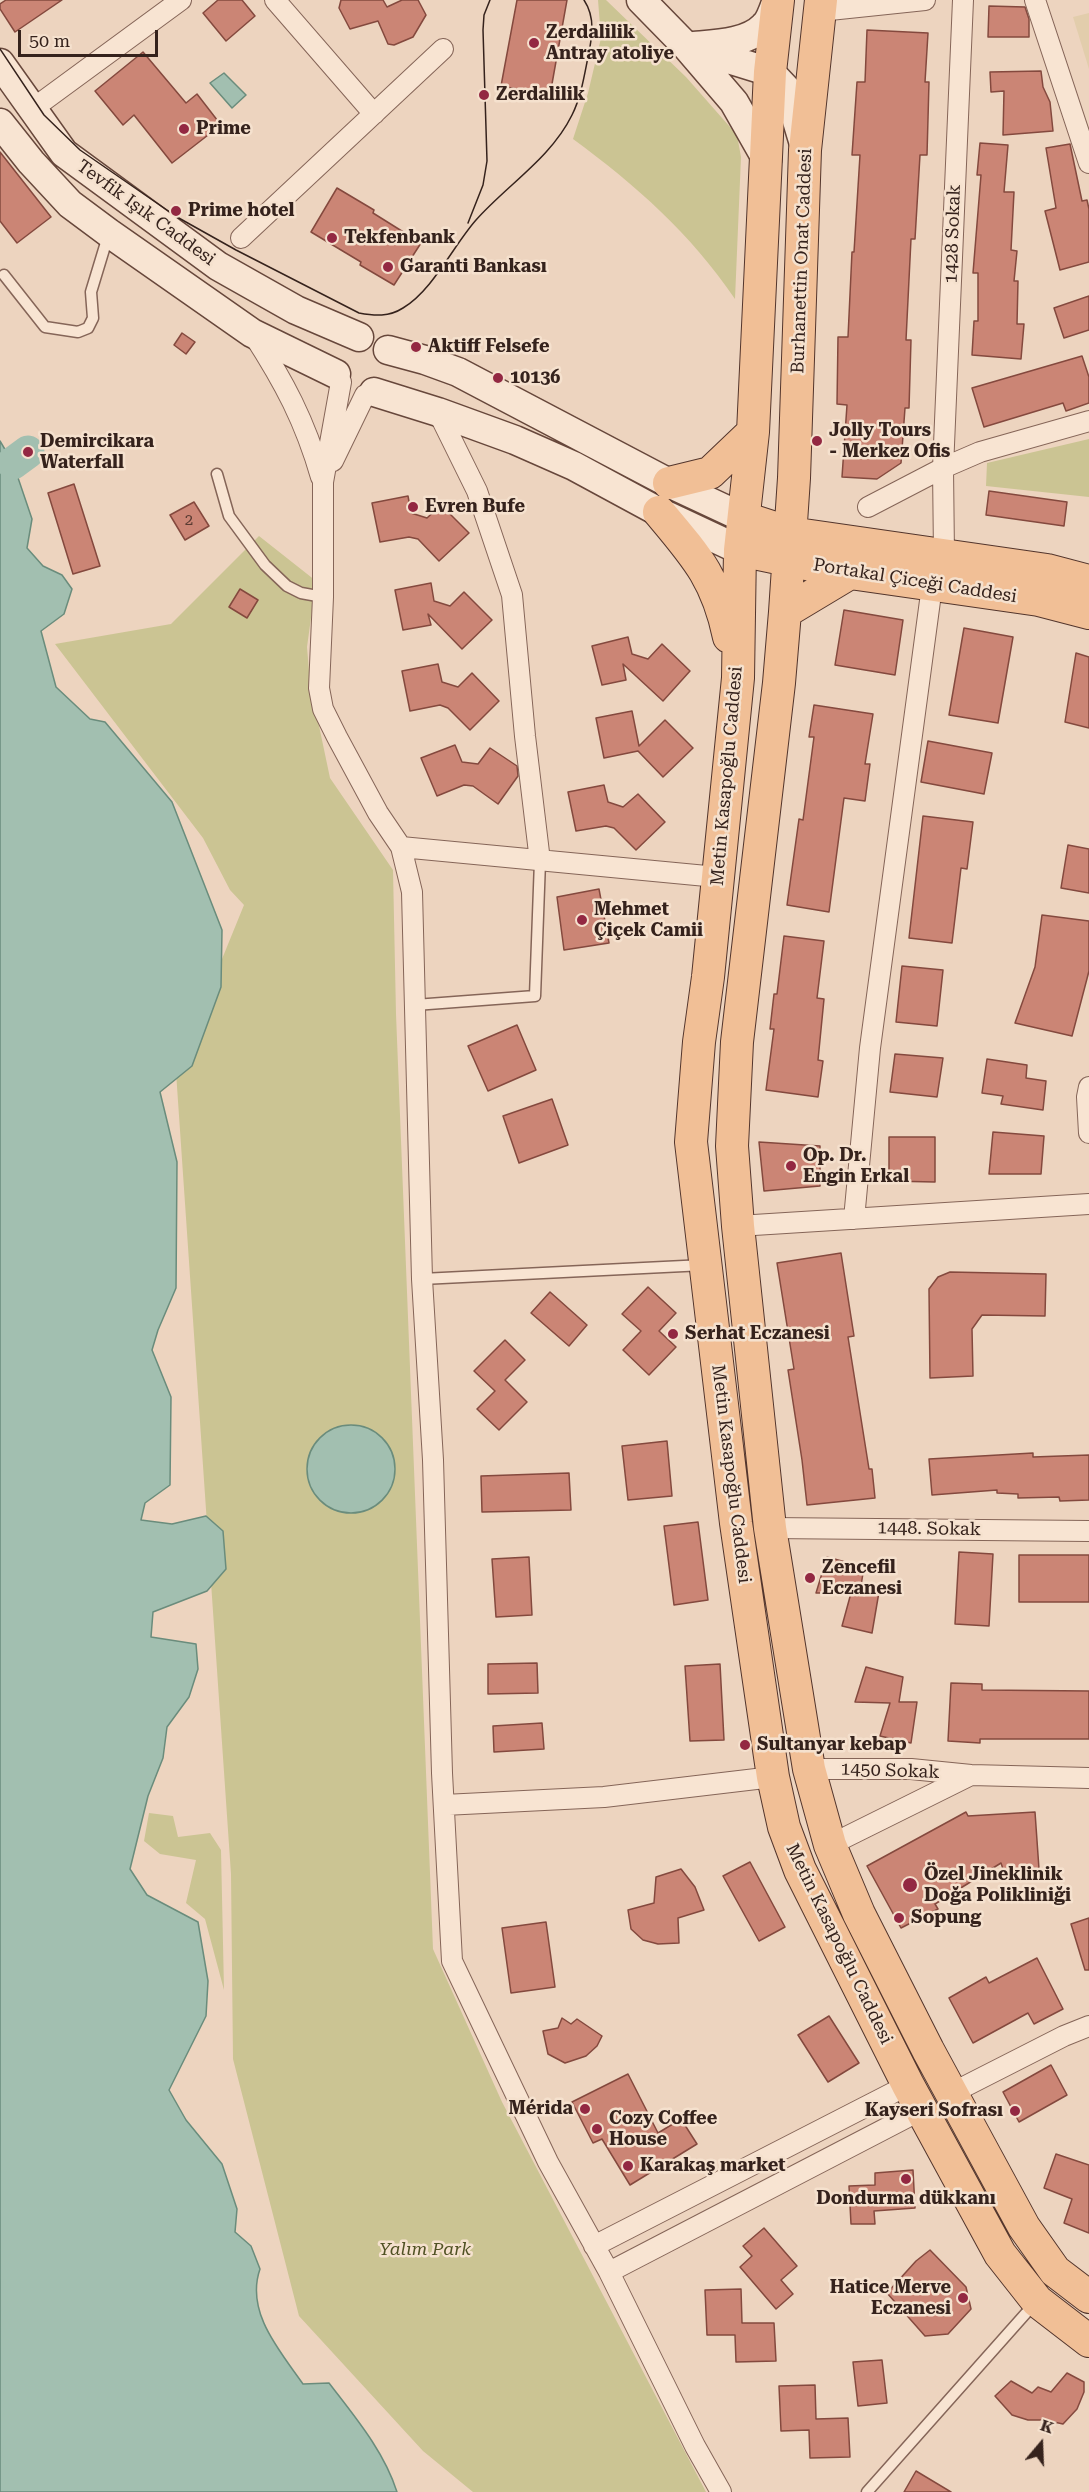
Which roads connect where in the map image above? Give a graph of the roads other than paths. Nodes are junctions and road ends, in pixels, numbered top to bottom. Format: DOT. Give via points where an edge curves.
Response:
graph roads {
  1 [pos="181,0"];
  2 [pos="275,0"];
  3 [pos="641,0"];
  4 [pos="777,0"];
  5 [pos="925,0"];
  6 [pos="963,0"];
  7 [pos="1035,0"];
  8 [pos="820,5"];
  9 [pos="686,46"];
  10 [pos="443,49"];
  11 [pos="0,63"];
  12 [pos="770,72"];
  13 [pos="31,110"];
  14 [pos="374,114"];
  15 [pos="0,123"];
  16 [pos="805,150"];
  17 [pos="766,159"];
  18 [pos="1089,164"];
  19 [pos="109,233"];
  20 [pos="241,238"];
  21 [pos="4,275"];
  22 [pos="252,333"];
  23 [pos="359,337"];
  24 [pos="388,350"];
  25 [pos="354,386"];
  26 [pos="438,412"];
  27 [pos="1089,421"];
  28 [pos="753,432"];
  29 [pos="943,468"];
  30 [pos="217,474"];
  31 [pos="794,478"];
  32 [pos="323,482"];
  33 [pos="664,498"];
  34 [pos="868,507"];
  35 [pos="744,518"];
  36 [pos="789,539"];
  37 [pos="849,542"];
  38 [pos="740,550"];
  39 [pos="944,555"];
  40 [pos="850,573"];
  41 [pos="1089,581"];
  42 [pos="932,586"];
  43 [pos="323,597"];
  44 [pos="785,612"];
  45 [pos="1089,613"];
  46 [pos="738,678"];
  47 [pos="401,848"];
  48 [pos="540,861"];
  49 [pos="717,878"];
  50 [pos="415,1005"];
  51 [pos="1089,1087"];
  52 [pos="1089,1133"];
  53 [pos="1089,1204"];
  54 [pos="854,1219"];
  55 [pos="738,1226"];
  56 [pos="705,1265"];
  57 [pos="422,1279"];
  58 [pos="770,1528"];
  59 [pos="1089,1531"];
  60 [pos="809,1769"];
  61 [pos="971,1775"];
  62 [pos="773,1777"];
  63 [pos="1089,1778"];
  64 [pos="444,1805"];
  65 [pos="830,1845"];
  66 [pos="1089,2026"];
  67 [pos="950,2094"];
  68 [pos="914,2098"];
  69 [pos="594,2246"];
  70 [pos="609,2272"];
  71 [pos="1089,2297"];
  72 [pos="1037,2301"];
  73 [pos="1089,2341"];
  74 [pos="721,2492"];
  75 [pos="867,2492"];
  1 -- 13 [label="street"];
  2 -- 14 [label="street"];
  3 -- 9 [label="street"];
  4 -- 9 [label="street" via="766,26 753,34 721,44"];
  4 -- 12 [label="main road"];
  5 -- 8 [label="street"];
  6 -- 29 [label="street, 1428 Sokak"];
  7 -- 18 [label="street"];
  8 -- 16 [label="main road, Burhanettin Onat Caddesi"];
  9 -- 12 [label="street"];
  9 -- 17 [label="street" via="734,102"];
  10 -- 14 [label="street"];
  11 -- 13 [label="street, Tevfik Işık Caddesi"];
  12 -- 16 [label="street" via="788,92"];
  12 -- 17 [label="main road"];
  13 -- 23 [label="street, Tevfik Işık Caddesi" via="64,153 218,266 296,310"];
  14 -- 20 [label="street"];
  15 -- 19 [label="street, Tevfik Işık Caddesi" via="70,204"];
  16 -- 31 [label="main road, Burhanettin Onat Caddesi"];
  17 -- 28 [label="main road"];
  19 -- 21 [label="lane" via="91,292 93,318 88,328 78,332 45,327"];
  19 -- 22 [label="street, Tevfik Işık Caddesi"];
  22 -- 25 [label="street, Tevfik Işık Caddesi"];
  22 -- 32 [label="street" via="296,405"];
  23 -- 24 [label="street" via="375,339"];
  23 -- 25 [label="street" via="344,344 336,358"];
  24 -- 25 [label="street" via="392,358 391,375 381,388"];
  24 -- 33 [label="street" via="458,372"];
  25 -- 26 [label="street, Tevfik Işık Caddesi"];
  25 -- 32 [label="street"];
  25 -- 32 [label="street"];
  26 -- 33 [label="street, Tevfik Işık Caddesi"];
  26 -- 48 [label="street" via="477,491 512,595"];
  27 -- 29 [label="street" via="980,452"];
  28 -- 33 [label="main road" via="710,473"];
  28 -- 35 [label="main road"];
  29 -- 34 [label="street"];
  29 -- 39 [label="street, 1428 Sokak"];
  30 -- 43 [label="lane" via="230,516 265,565 287,586"];
  31 -- 36 [label="main road, Burhanettin Onat Caddesi"];
  31 -- 37 [label="main road" via="802,503 819,525"];
  32 -- 43 [label="street"];
  33 -- 35 [label="street"];
  33 -- 38 [label="street"];
  33 -- 46 [label="main road" via="714,586 725,616"];
  35 -- 36 [label="main road, Portakal Çiceği Caddesi"];
  35 -- 38 [label="main road, Metin Kasapoğlu Caddesi"];
  36 -- 37 [label="main road, Portakal Çiceği Caddesi"];
  36 -- 38 [label="main road, Portakal Çiceği Caddesi"];
  36 -- 40 [label="main road, Portakal Çiceği Caddesi"];
  36 -- 44 [label="main road, Metin Kasapoğlu Caddesi"];
  37 -- 39 [label="main road, Portakal Çiceği Caddesi"];
  38 -- 46 [label="main road, Metin Kasapoğlu Caddesi"];
  39 -- 41 [label="main road, Portakal Çiceği Caddesi" via="1047,570"];
  40 -- 42 [label="main road, Portakal Çiceği Caddesi"];
  40 -- 44 [label="main road"];
  42 -- 45 [label="main road, Portakal Çiceği Caddesi" via="1039,600"];
  42 -- 54 [label="street" via="870,1048"];
  43 -- 47 [label="street" via="319,688 323,709"];
  44 -- 55 [label="main road, Metin Kasapoğlu Caddesi" via="736,1042 732,1146"];
  46 -- 49 [label="main road, Metin Kasapoğlu Caddesi"];
  47 -- 48 [label="street"];
  47 -- 50 [label="street" via="412,892"];
  48 -- 49 [label="street"];
  48 -- 50 [label="lane" via="535,996"];
  49 -- 56 [label="main road, Metin Kasapoğlu Caddesi" via="691,1142"];
  50 -- 57 [label="street"];
  51 -- 52 [label="street"];
  53 -- 54 [label="street"];
  54 -- 55 [label="street"];
  55 -- 58 [label="main road, Metin Kasapoğlu Caddesi"];
  56 -- 57 [label="lane"];
  56 -- 62 [label="main road, Metin Kasapoğlu Caddesi" via="736,1523"];
  57 -- 64 [label="street" via="433,1460"];
  58 -- 59 [label="street, 1448. Sokak"];
  58 -- 60 [label="main road, Metin Kasapoğlu Caddesi"];
  60 -- 61 [label="street, 1450 Sokak" via="911,1769"];
  60 -- 65 [label="main road, Metin Kasapoğlu Caddesi"];
  61 -- 63 [label="street, 1450 Sokak"];
  61 -- 65 [label="street, 1450 Sokak"];
  62 -- 64 [label="street" via="604,1797"];
  62 -- 68 [label="main road, Metin Kasapoğlu Caddesi" via="784,1827 800,1870"];
  64 -- 69 [label="street" via="452,1961 548,2162"];
  65 -- 67 [label="main road, Metin Kasapoğlu Caddesi"];
  66 -- 67 [label="street"];
  67 -- 71 [label="main road, Metin Kasapoğlu Caddesi" via="1024,2227 1055,2271"];
  68 -- 69 [label="street"];
  68 -- 70 [label="street"];
  68 -- 72 [label="main road, Metin Kasapoğlu Caddesi" via="1000,2254"];
  69 -- 70 [label="street"];
  70 -- 74 [label="street"];
  72 -- 73 [label="main road, Metin Kasapoğlu Caddesi"];
  72 -- 75 [label="lane"];
}
